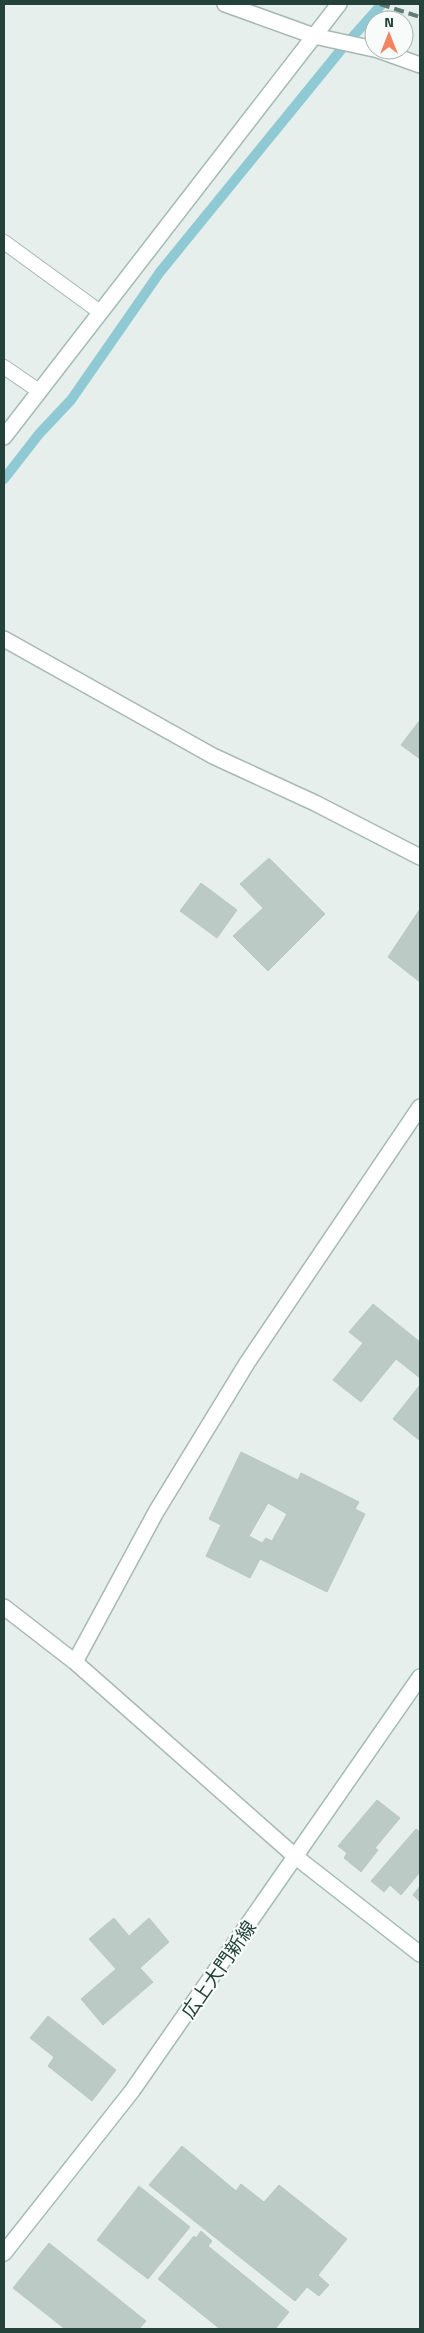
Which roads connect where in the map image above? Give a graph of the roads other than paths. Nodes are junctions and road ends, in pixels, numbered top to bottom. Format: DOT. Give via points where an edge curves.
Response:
graph roads {
  1 [pos="225,4"];
  2 [pos="339,4"];
  3 [pos="314,36"];
  4 [pos="364,47"];
  5 [pos="406,60"];
  6 [pos="420,65"];
  7 [pos="4,242"];
  8 [pos="100,312"];
  9 [pos="4,367"];
  10 [pos="40,391"];
  11 [pos="4,438"];
  12 [pos="4,639"];
  13 [pos="420,856"];
  14 [pos="420,1107"];
  15 [pos="4,1607"];
  16 [pos="75,1662"];
  17 [pos="420,1676"];
  18 [pos="296,1857"];
  19 [pos="420,1954"];
  20 [pos="4,2253"];
  1 -- 3 [label="street"];
  2 -- 3 [label="street"];
  3 -- 4 [label="street"];
  3 -- 8 [label="street"];
  5 -- 6 [label="street"];
  7 -- 8 [label="lane"];
  8 -- 10 [label="street"];
  9 -- 10 [label="lane"];
  10 -- 11 [label="street"];
  12 -- 13 [label="street" via="213,756"];
  14 -- 16 [label="street" via="247,1362 156,1512"];
  15 -- 16 [label="street"];
  16 -- 18 [label="street"];
  17 -- 18 [label="street, 広上大門新線"];
  18 -- 19 [label="street"];
  18 -- 20 [label="street, 広上大門新線" via="132,2091"];
}
